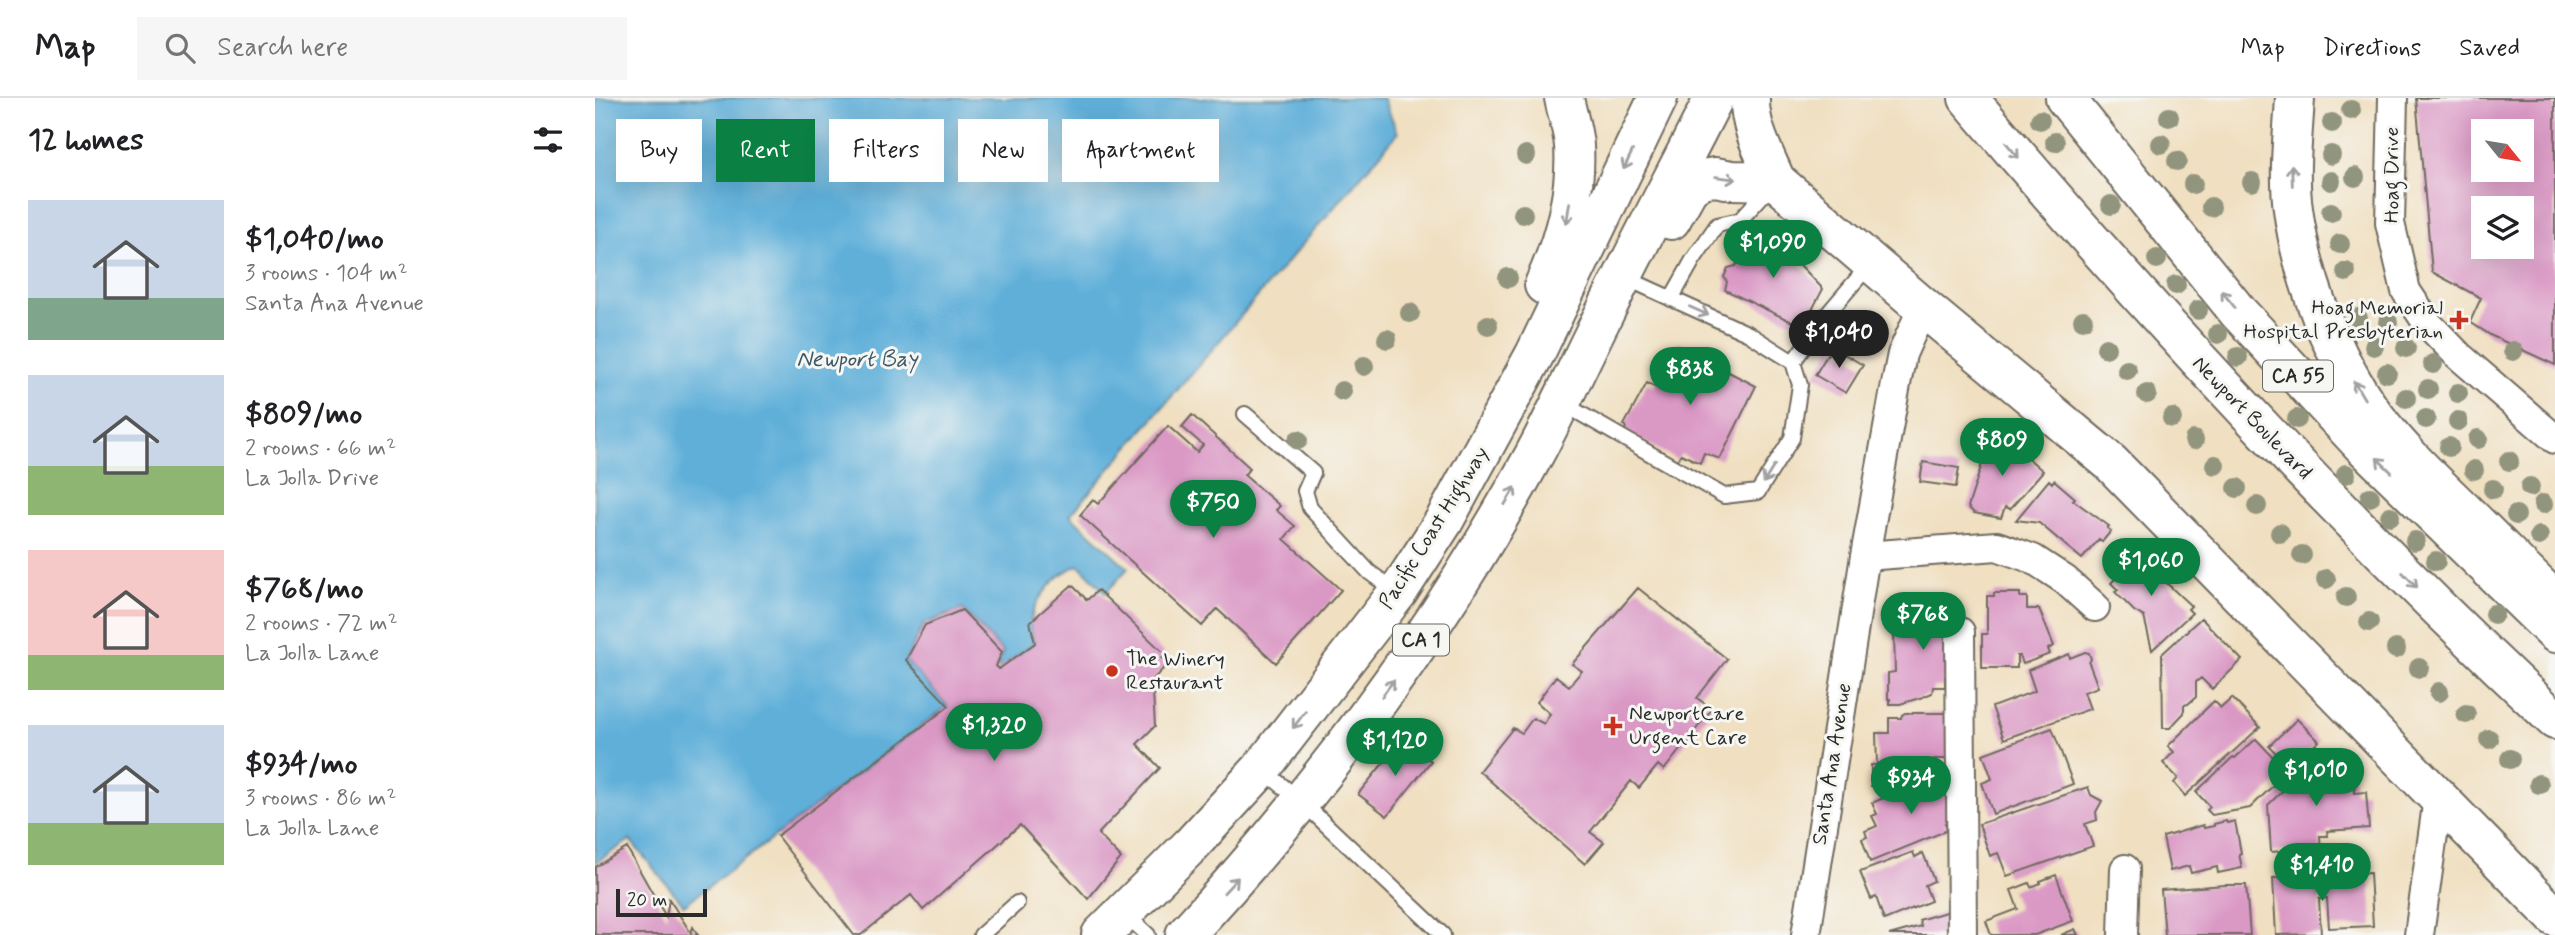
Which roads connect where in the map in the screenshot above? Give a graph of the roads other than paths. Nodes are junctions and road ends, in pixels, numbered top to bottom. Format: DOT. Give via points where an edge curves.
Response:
graph roads {
  1 [pos="1564,98"];
  2 [pos="1658,98"];
  3 [pos="1714,98"];
  4 [pos="1750,98"];
  5 [pos="1968,98"];
  6 [pos="2065,98"];
  7 [pos="2295,98"];
  8 [pos="2393,98"];
  9 [pos="1776,181"];
  10 [pos="1872,262"];
  11 [pos="1637,283"];
  12 [pos="1671,299"];
  13 [pos="1923,307"];
  14 [pos="1605,311"];
  15 [pos="1793,362"];
  16 [pos="1561,402"];
  17 [pos="1245,414"];
  18 [pos="2555,439"];
  19 [pos="1477,463"];
  20 [pos="1864,556"];
  21 [pos="1398,593"];
  22 [pos="2555,601"];
  23 [pos="2095,607"];
  24 [pos="1960,632"];
  25 [pos="2555,633"];
  26 [pos="2555,720"];
  27 [pos="1261,769"];
  28 [pos="2438,798"];
  29 [pos="1302,802"];
  30 [pos="2125,869"];
  31 [pos="1017,903"];
  32 [pos="2555,917"];
  33 [pos="1124,928"];
  34 [pos="981,935"];
  35 [pos="1185,935"];
  36 [pos="1443,935"];
  37 [pos="1807,935"];
  38 [pos="1962,935"];
  39 [pos="2123,935"];
  40 [pos="2419,935"];
  1 -- 19 [label="main road, one-way" via="1574,145 1567,221 1493,398"];
  2 -- 19 [label="main road, Pacific Coast Highway / CA 1, one-way" via="1535,354"];
  3 -- 14 [label="main road, CA 1"];
  4 -- 9 [label="main road" via="1759,142"];
  5 -- 26 [label="main road, Newport Boulevard / CA 55, one-way" via="2225,391"];
  25 -- 6 [label="main road, CA 55, one-way" via="2363,446 2238,312"];
  22 -- 7 [label="main road, one-way" via="2422,470 2374,414 2345,367 2306,270 2293,209"];
  8 -- 18 [label="street, Hoag Drive" via="2390,223 2406,291 2428,324 2458,355"];
  9 -- 10 [label="main road"];
  11 -- 9 [label="main road, one-way" via="1689,188 1715,177"];
  9 -- 12 [label="lane" via="1740,220 1717,225"];
  10 -- 13 [label="main road"];
  10 -- 15 [label="lane"];
  11 -- 12 [label="lane"];
  11 -- 14 [label="main road"];
  12 -- 15 [label="lane, one-way" via="1749,334"];
  13 -- 20 [label="street, Santa Ana Avenue" via="1902,354"];
  13 -- 28 [label="main road" via="2111,463"];
  14 -- 16 [label="main road, CA 1"];
  15 -- 16 [label="lane, one-way" via="1800,385 1792,438 1758,492 1724,496"];
  29 -- 16 [label="main road, CA 1, one-way" via="1452,593"];
  17 -- 21 [label="lane" via="1313,473 1304,491 1310,508 1369,572"];
  19 -- 21 [label="main road, Pacific Coast Highway / CA 1"];
  20 -- 23 [label="street" via="1997,546 2033,559"];
  20 -- 37 [label="street, Santa Ana Avenue"];
  21 -- 27 [label="main road, Pacific Coast Highway / CA 1, one-way"];
  24 -- 38 [label="street"];
  27 -- 29 [label="lane"];
  27 -- 33 [label="main road, Pacific Coast Highway / CA 1"];
  28 -- 32 [label="main road"];
  28 -- 40 [label="street"];
  35 -- 29 [label="main road, CA 1, one-way"];
  29 -- 36 [label="lane"];
  30 -- 39 [label="street"];
  31 -- 34 [label="lane"];
}
